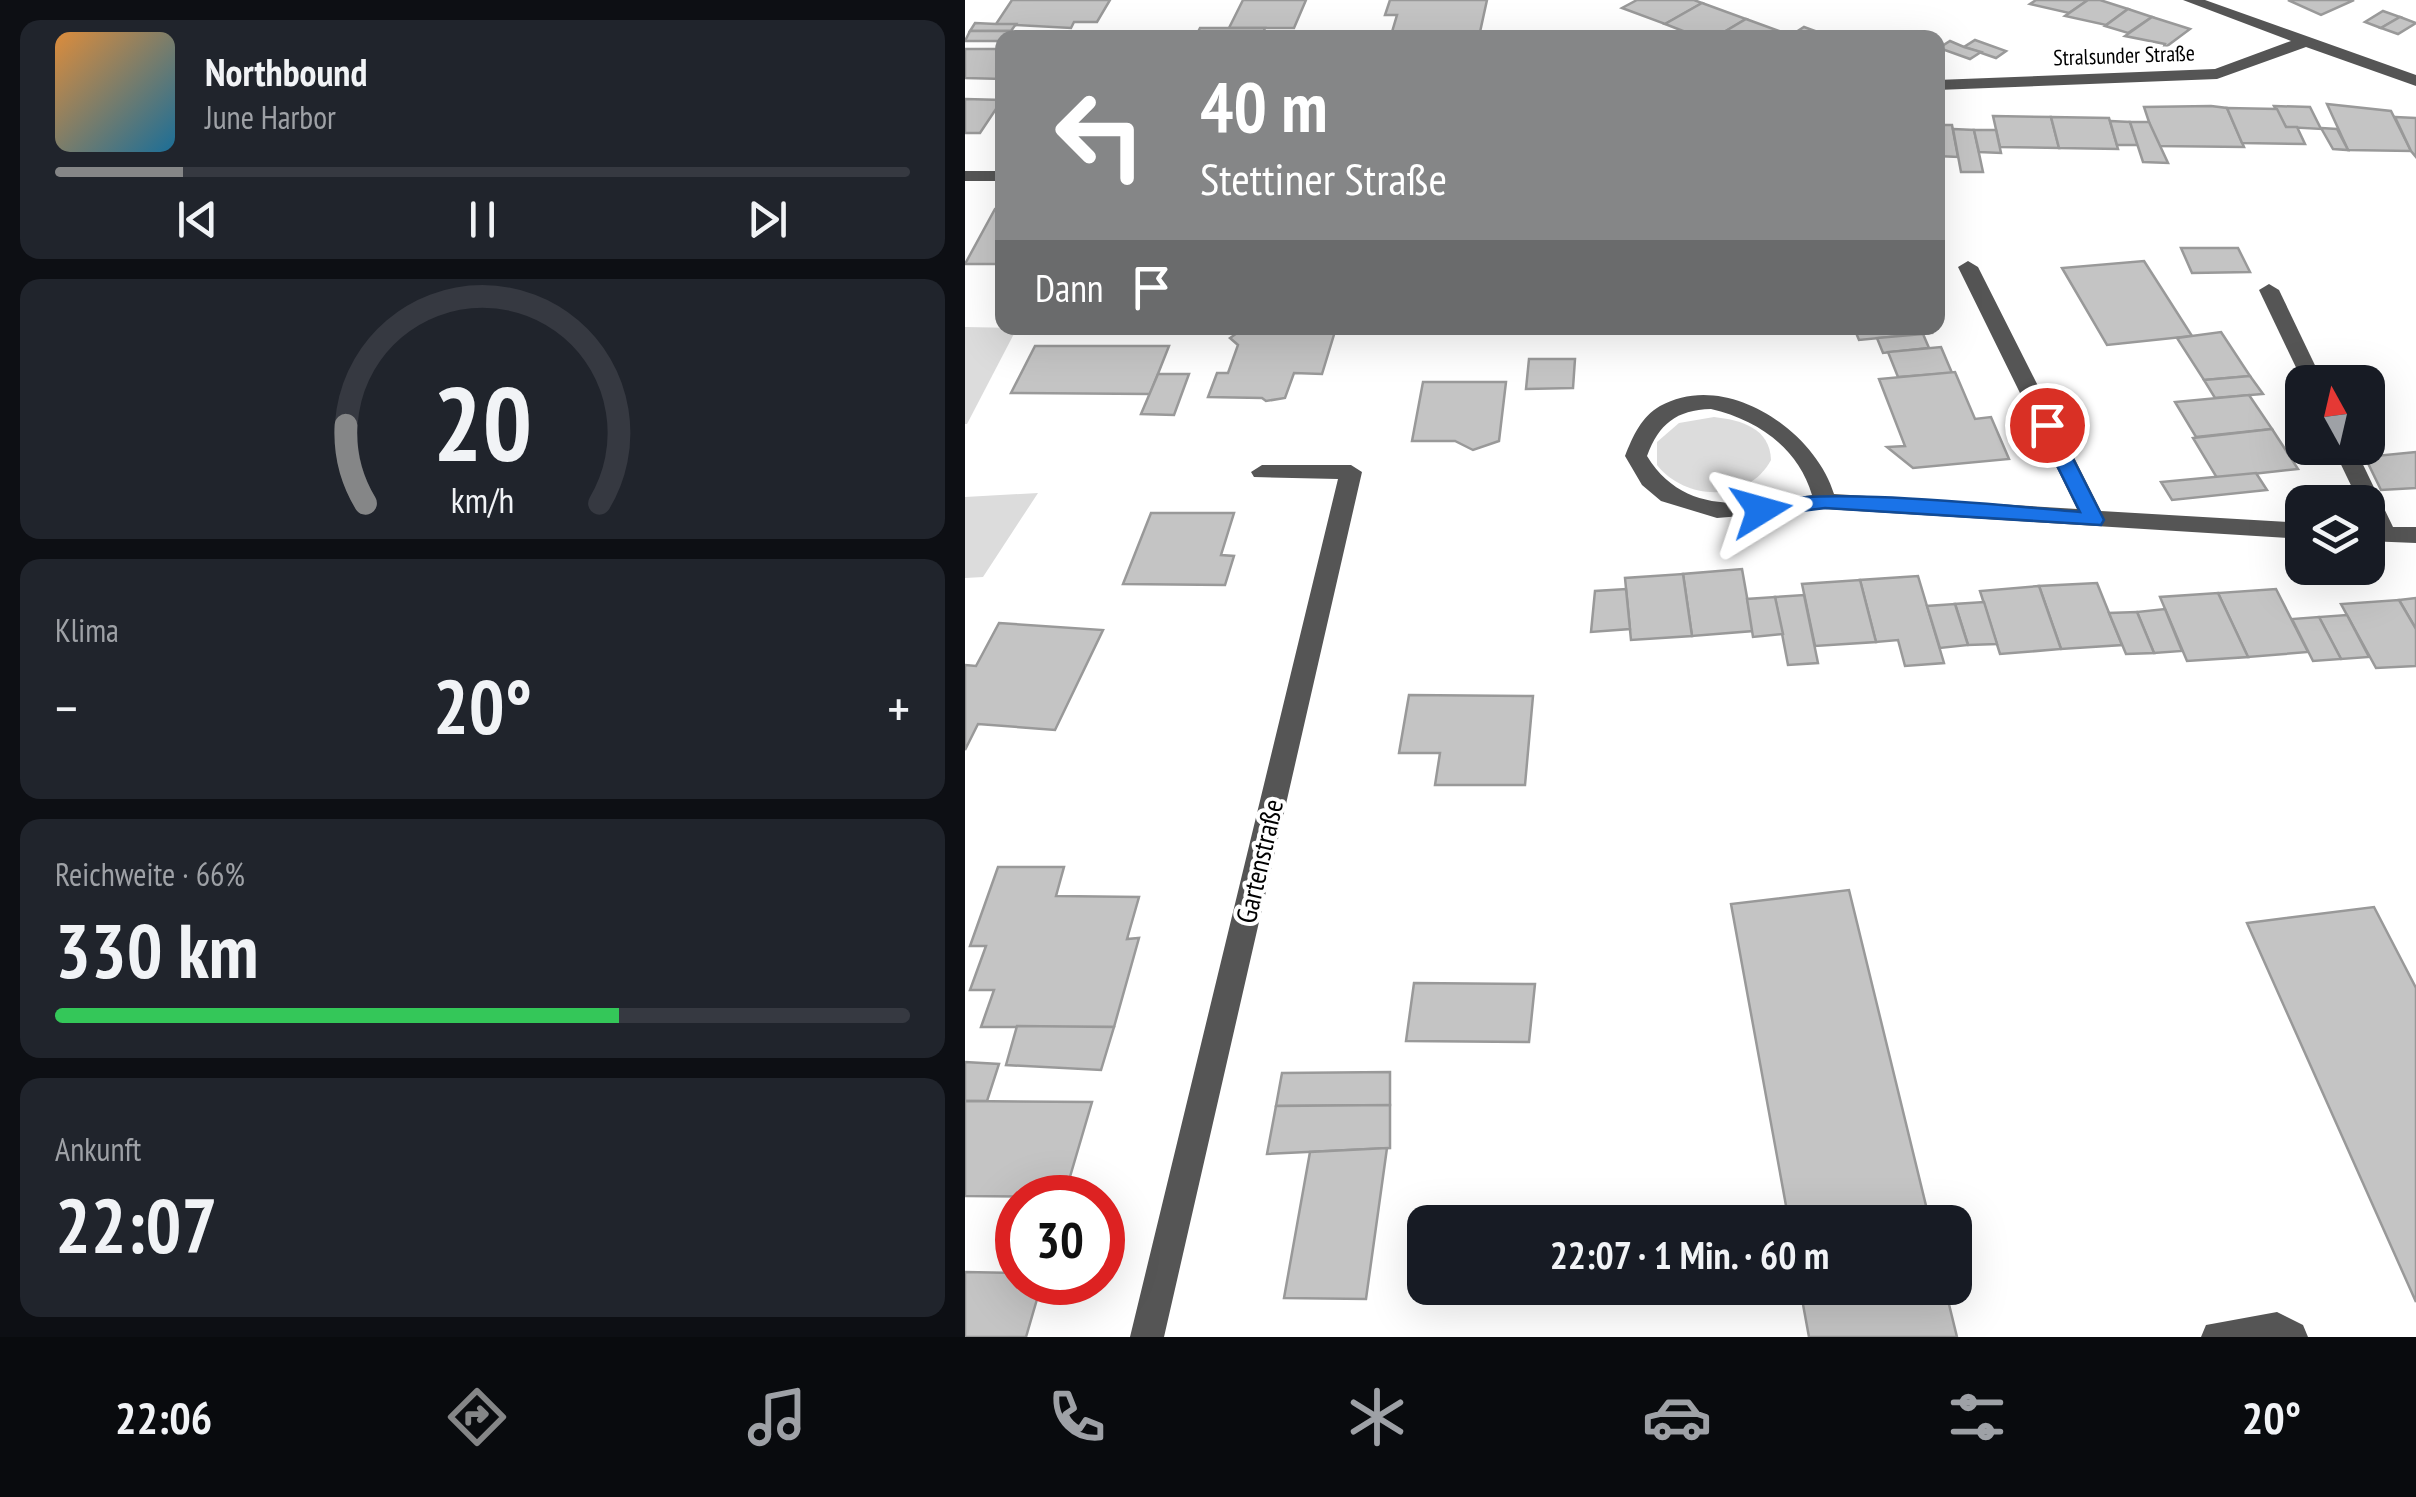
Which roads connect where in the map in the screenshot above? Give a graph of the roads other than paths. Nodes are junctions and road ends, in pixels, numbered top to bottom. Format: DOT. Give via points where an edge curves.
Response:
graph roads {
  1 [pos="2191,0"];
  2 [pos="2307,41"];
  3 [pos="2416,81"];
  4 [pos="1945,86"];
  5 [pos="965,176"];
  6 [pos="995,176"];
  7 [pos="1968,267"];
  8 [pos="2269,290"];
  9 [pos="2305,365"];
  10 [pos="1262,472"];
  11 [pos="1825,501"];
  12 [pos="2094,520"];
  13 [pos="2285,529"];
  14 [pos="2385,534"];
  15 [pos="2416,536"];
  16 [pos="1147,1337"];
  17 [pos="2218,1337"];
  18 [pos="2291,1337"];
  1 -- 2 [label="street"];
  2 -- 3 [label="street"];
  2 -- 4 [label="street, Stralsunder Straße" via="2217,74"];
  5 -- 6 [label="street"];
  7 -- 12 [label="street"];
  8 -- 9 [label="street"];
  10 -- 16 [label="street, Gartenstraße" via="1351,472"];
  11 -- 11 [label="street" via="1812,465 1749,410 1679,406 1649,426 1636,456 1645,479 1670,500 1761,510"];
  11 -- 12 [label="street"];
  12 -- 13 [label="street"];
  14 -- 15 [label="street"];
  17 -- 18 [label="street" via="2277,1329"];
}
